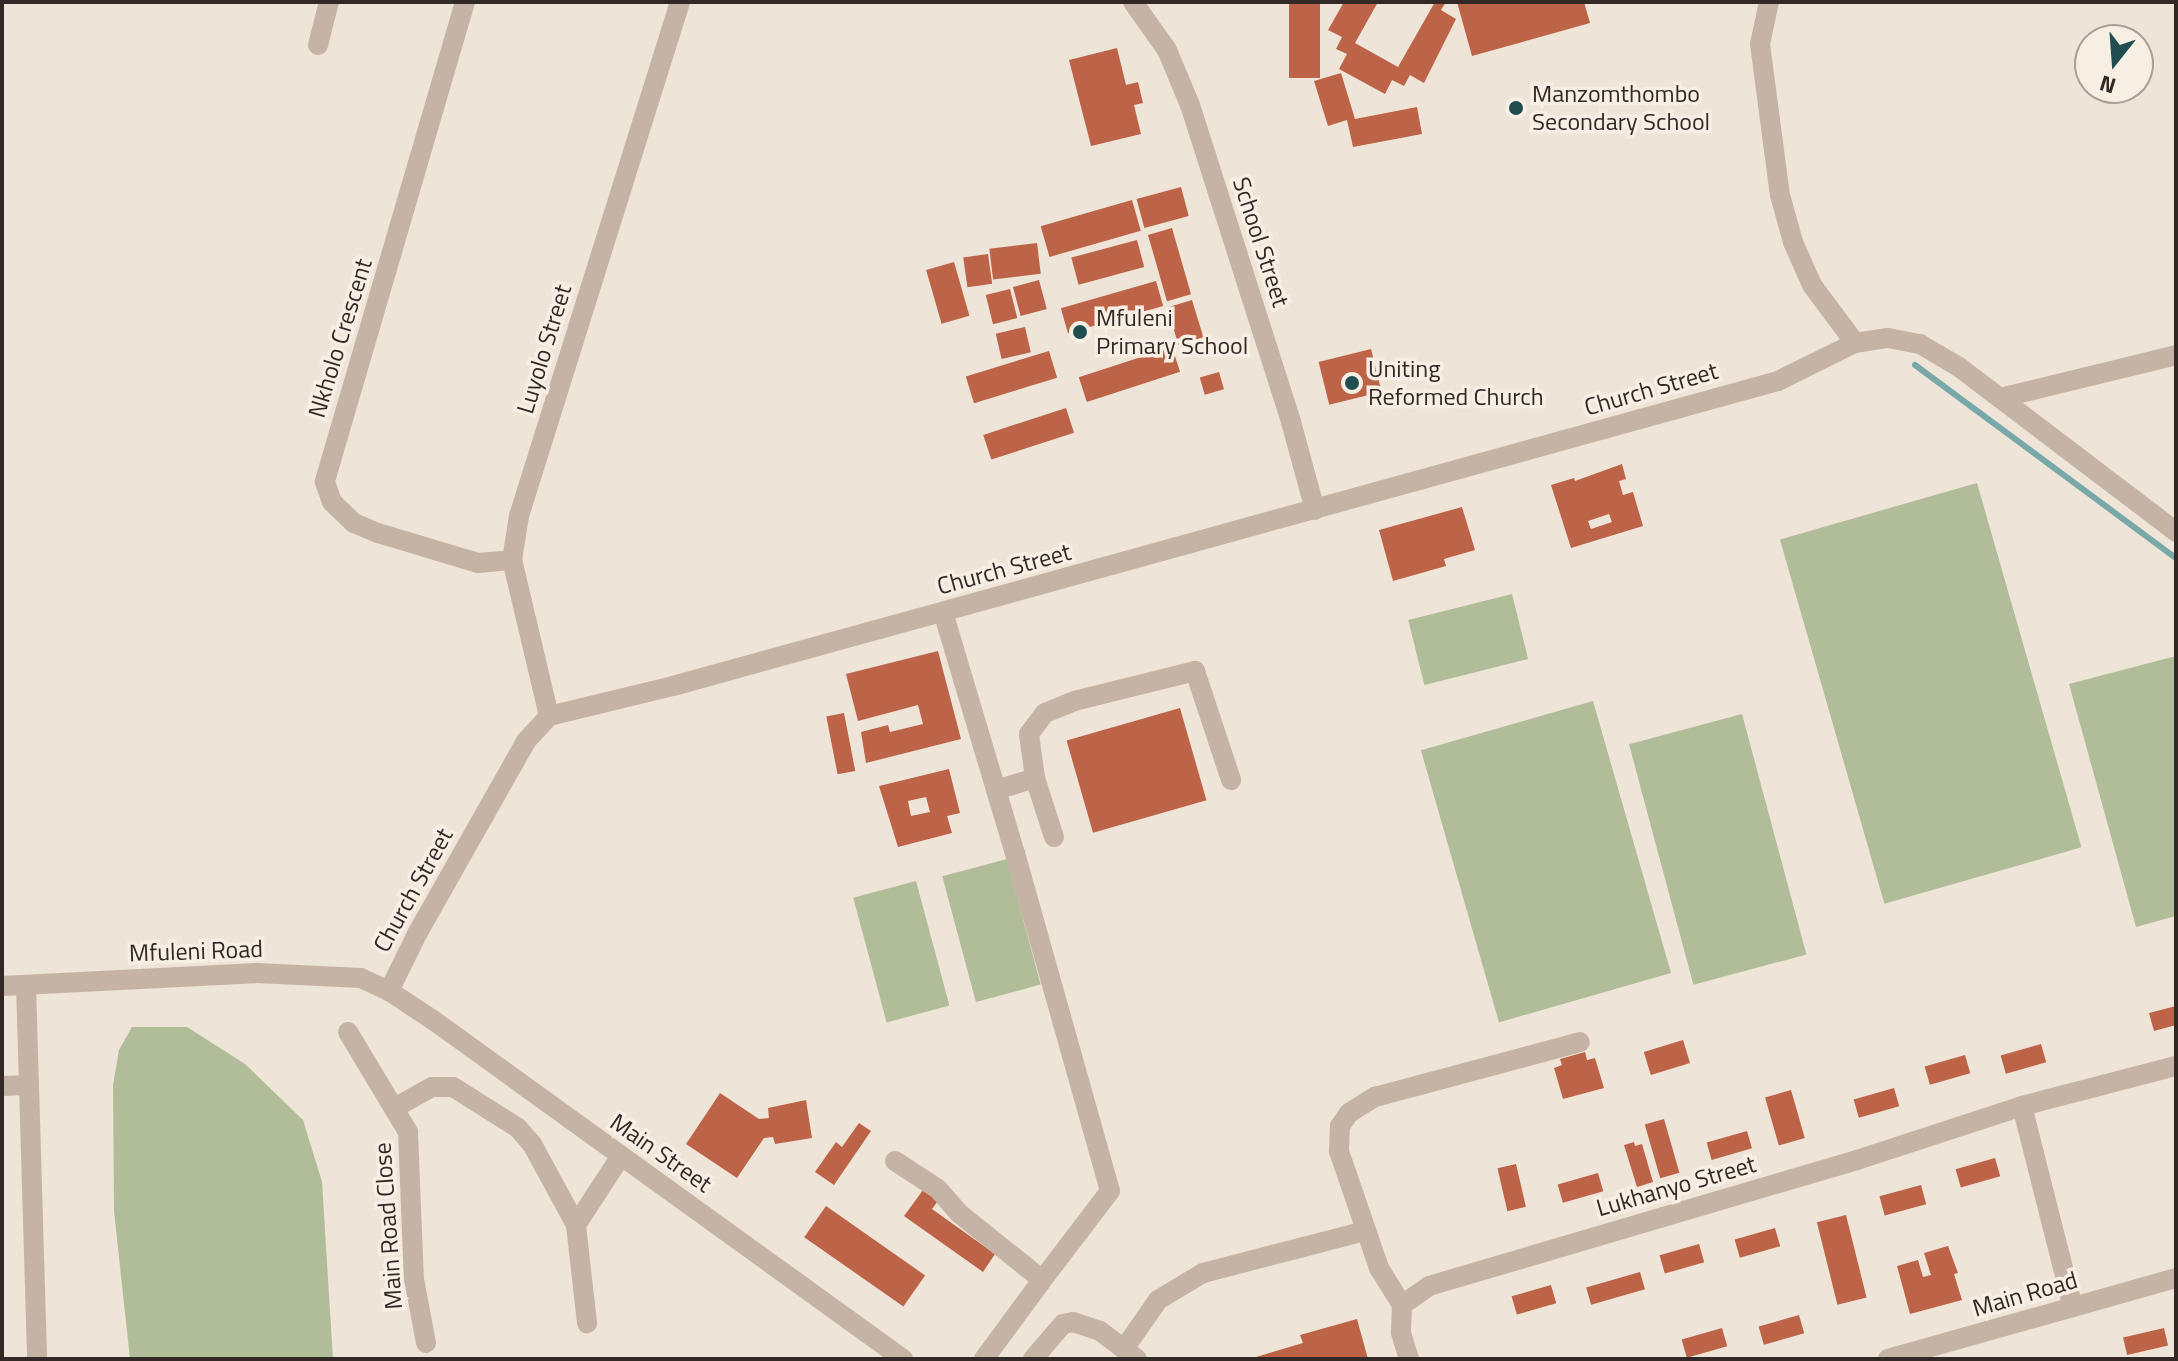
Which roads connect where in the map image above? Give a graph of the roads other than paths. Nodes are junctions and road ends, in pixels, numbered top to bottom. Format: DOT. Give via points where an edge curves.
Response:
graph roads {
  1 [pos="329,2"];
  2 [pos="465,2"];
  3 [pos="680,2"];
  4 [pos="1133,2"];
  5 [pos="1769,2"];
  6 [pos="318,45"];
  7 [pos="1855,343"];
  8 [pos="2176,355"];
  9 [pos="2000,398"];
  10 [pos="1315,510"];
  11 [pos="2176,532"];
  12 [pos="512,560"];
  13 [pos="943,612"];
  14 [pos="549,716"];
  15 [pos="1035,778"];
  16 [pos="1231,780"];
  17 [pos="996,790"];
  18 [pos="1054,837"];
  19 [pos="26,985"];
  20 [pos="2,986"];
  21 [pos="389,991"];
  22 [pos="348,1032"];
  23 [pos="1580,1042"];
  24 [pos="2176,1066"];
  25 [pos="27,1085"];
  26 [pos="2,1086"];
  27 [pos="2022,1106"];
  28 [pos="396,1107"];
  29 [pos="621,1156"];
  30 [pos="895,1161"];
  31 [pos="576,1225"];
  32 [pos="1365,1231"];
  33 [pos="2176,1278"];
  34 [pos="1040,1283"];
  35 [pos="1402,1305"];
  36 [pos="2073,1307"];
  37 [pos="587,1323"];
  38 [pos="426,1343"];
  39 [pos="1131,1354"];
  40 [pos="37,1359"];
  41 [pos="903,1359"];
  42 [pos="984,1359"];
  43 [pos="1033,1359"];
  44 [pos="1409,1359"];
  45 [pos="1888,1359"];
  1 -- 6 [label="street"];
  2 -- 12 [label="street, Nkholo Crescent" via="325,482 332,502 354,523 478,563"];
  3 -- 12 [label="street, Luyolo Street" via="519,516"];
  4 -- 10 [label="street, School Street" via="1167,50 1190,105"];
  5 -- 7 [label="street" via="1760,44 1780,195 1812,285"];
  7 -- 9 [label="street" via="1888,338 1920,344"];
  7 -- 10 [label="street, Church Street" via="1778,381"];
  8 -- 9 [label="street"];
  9 -- 11 [label="street"];
  10 -- 13 [label="street, Church Street"];
  12 -- 14 [label="street, Luyolo Street"];
  13 -- 14 [label="street, Church Street"];
  13 -- 17 [label="street"];
  14 -- 21 [label="street, Church Street" via="526,741"];
  15 -- 16 [label="street" via="1029,734 1045,713 1192,670 1199,675"];
  15 -- 17 [label="street"];
  15 -- 18 [label="street"];
  17 -- 34 [label="street" via="1110,1191"];
  19 -- 20 [label="street, Mfuleni Road"];
  19 -- 21 [label="street, Mfuleni Road" via="323,974 361,978"];
  19 -- 25 [label="street"];
  21 -- 29 [label="street, Main Street"];
  22 -- 28 [label="street, Main Road Close"];
  23 -- 32 [label="street" via="1375,1097 1349,1113 1340,1126 1339,1151"];
  24 -- 27 [label="street, Lukhanyo Street"];
  25 -- 26 [label="street"];
  25 -- 40 [label="street"];
  27 -- 35 [label="street, Lukhanyo Street" via="1429,1286"];
  27 -- 36 [label="street"];
  28 -- 31 [label="street, Main Road Close" via="422,1090 442,1085 506,1120 532,1144"];
  28 -- 38 [label="street, Main Road Close" via="411,1147 414,1279"];
  29 -- 31 [label="street"];
  29 -- 41 [label="street, Main Street"];
  30 -- 34 [label="street" via="938,1189"];
  31 -- 37 [label="street, Main Road Close"];
  32 -- 35 [label="street" via="1384,1278"];
  32 -- 39 [label="street" via="1203,1273 1158,1300"];
  33 -- 36 [label="street, Main Road"];
  34 -- 42 [label="street"];
  35 -- 44 [label="street" via="1401,1332"];
  36 -- 45 [label="street, Main Road"];
  39 -- 43 [label="street" via="1088,1324 1073,1322 1063,1324"];
}
